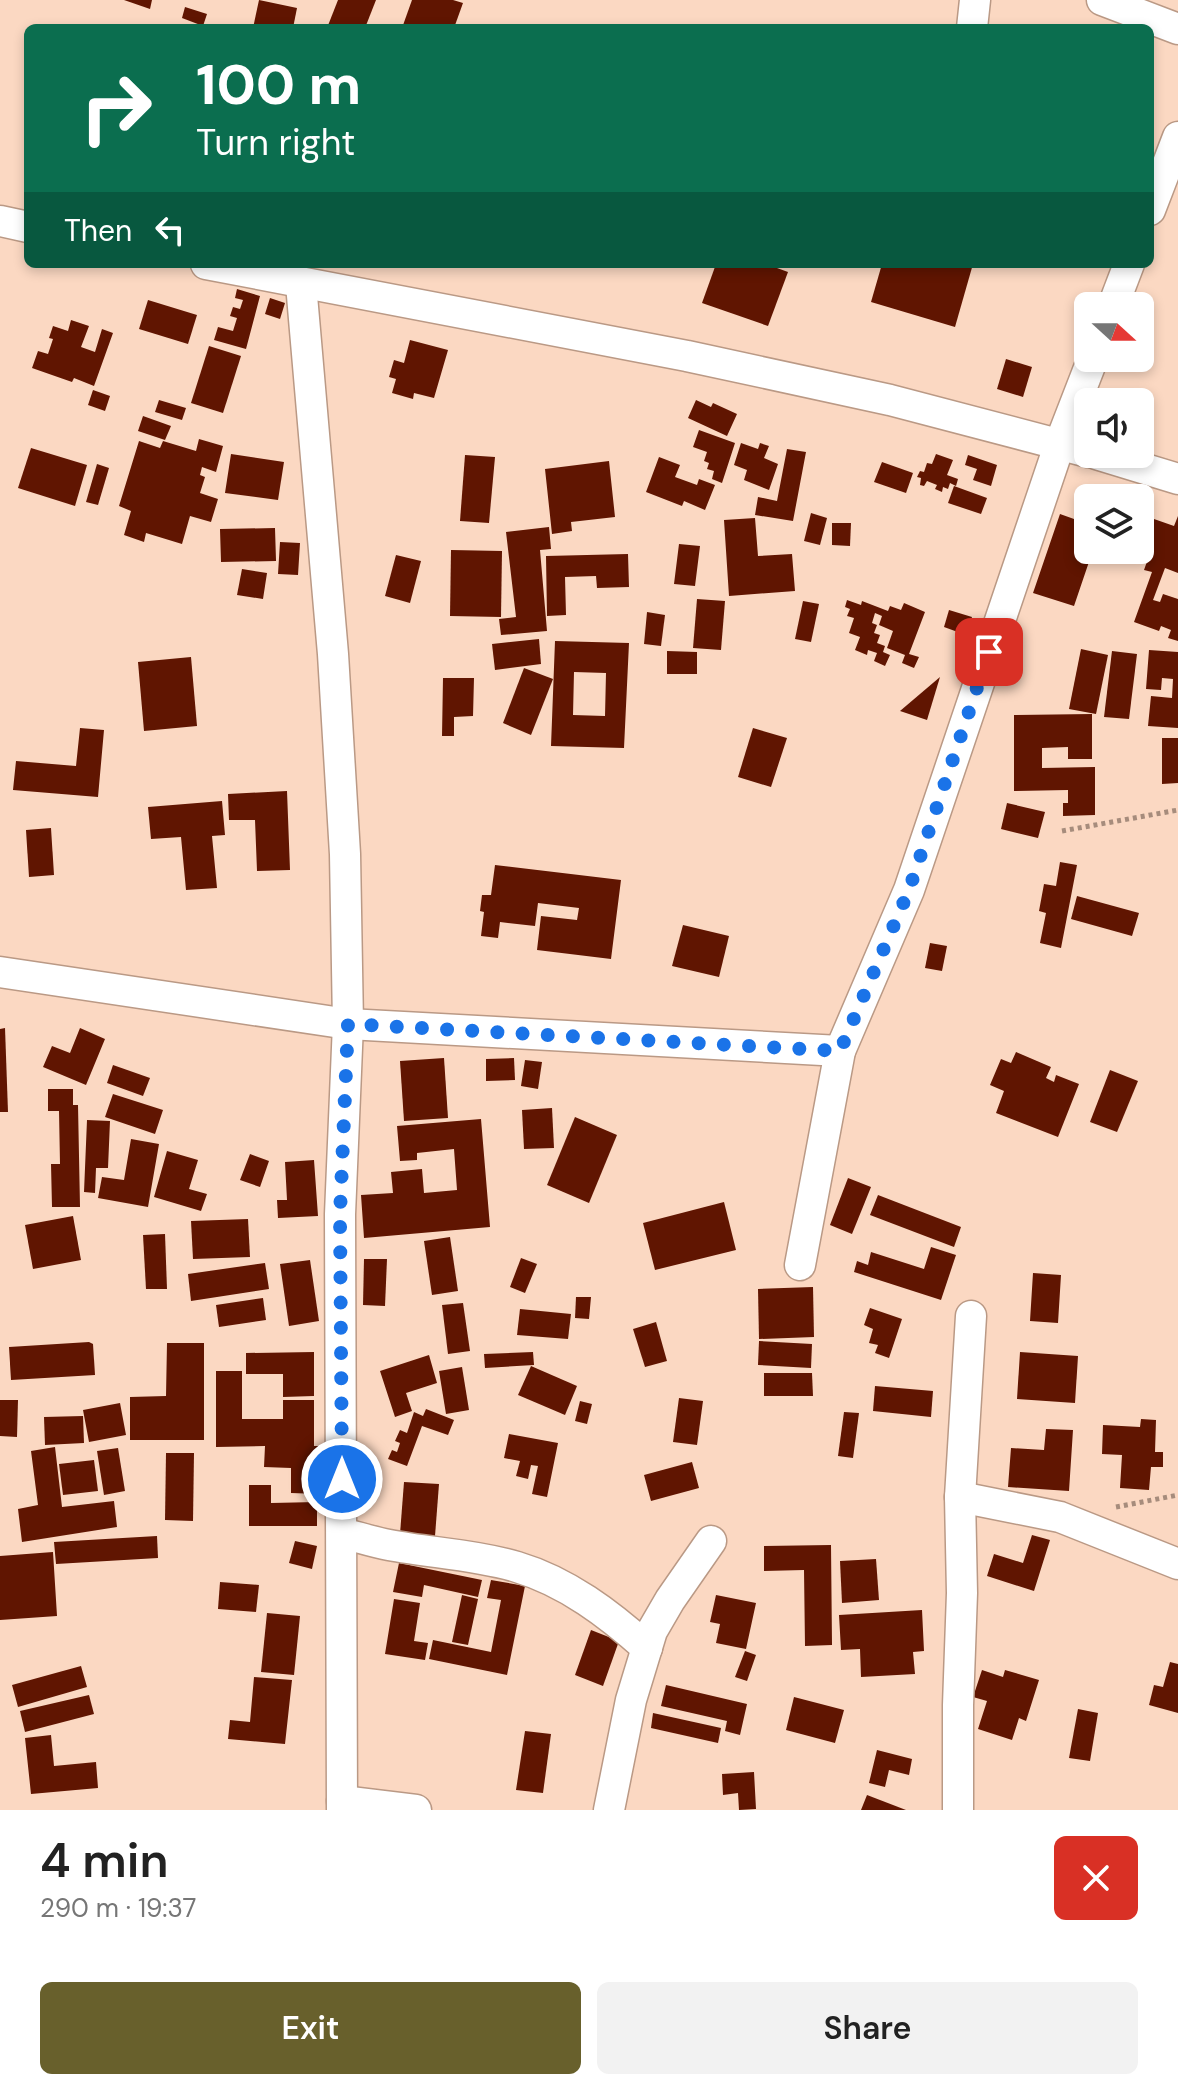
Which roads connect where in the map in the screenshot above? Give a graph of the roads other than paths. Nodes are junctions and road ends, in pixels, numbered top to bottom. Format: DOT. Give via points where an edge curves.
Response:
graph roads {
  1 [pos="975,0"];
  2 [pos="1102,0"];
  3 [pos="972,24"];
  4 [pos="1178,29"];
  5 [pos="1178,137"];
  6 [pos="1154,200"];
  7 [pos="0,221"];
  8 [pos="24,226"];
  9 [pos="225,268"];
  10 [pos="1127,268"];
  11 [pos="301,284"];
  12 [pos="1118,292"];
  13 [pos="1074,447"];
  14 [pos="1142,468"];
  15 [pos="1178,479"];
  16 [pos="0,972"];
  17 [pos="348,1024"];
  18 [pos="840,1051"];
  19 [pos="800,1265"];
  20 [pos="971,1316"];
  21 [pos="960,1497"];
  22 [pos="342,1533"];
  23 [pos="711,1541"];
  24 [pos="1178,1564"];
  25 [pos="647,1648"];
  26 [pos="342,1805"];
  27 [pos="416,1810"];
  28 [pos="609,1810"];
  29 [pos="958,1810"];
  1 -- 3 [label="street"];
  2 -- 4 [label="street"];
  5 -- 6 [label="street"];
  7 -- 8 [label="street"];
  9 -- 11 [label="street"];
  10 -- 12 [label="street"];
  11 -- 13 [label="street" via="687,356"];
  11 -- 17 [label="street" via="333,654"];
  13 -- 18 [label="street" via="909,890"];
  14 -- 15 [label="street"];
  16 -- 17 [label="street"];
  17 -- 18 [label="street"];
  17 -- 22 [label="street" via="340,1214"];
  18 -- 19 [label="street"];
  20 -- 21 [label="street"];
  21 -- 24 [label="street" via="1060,1517"];
  21 -- 29 [label="street"];
  22 -- 25 [label="street" via="517,1567 587,1600"];
  22 -- 26 [label="street"];
  23 -- 25 [label="street" via="670,1600"];
  25 -- 28 [label="street"];
  26 -- 27 [label="street"];
}
